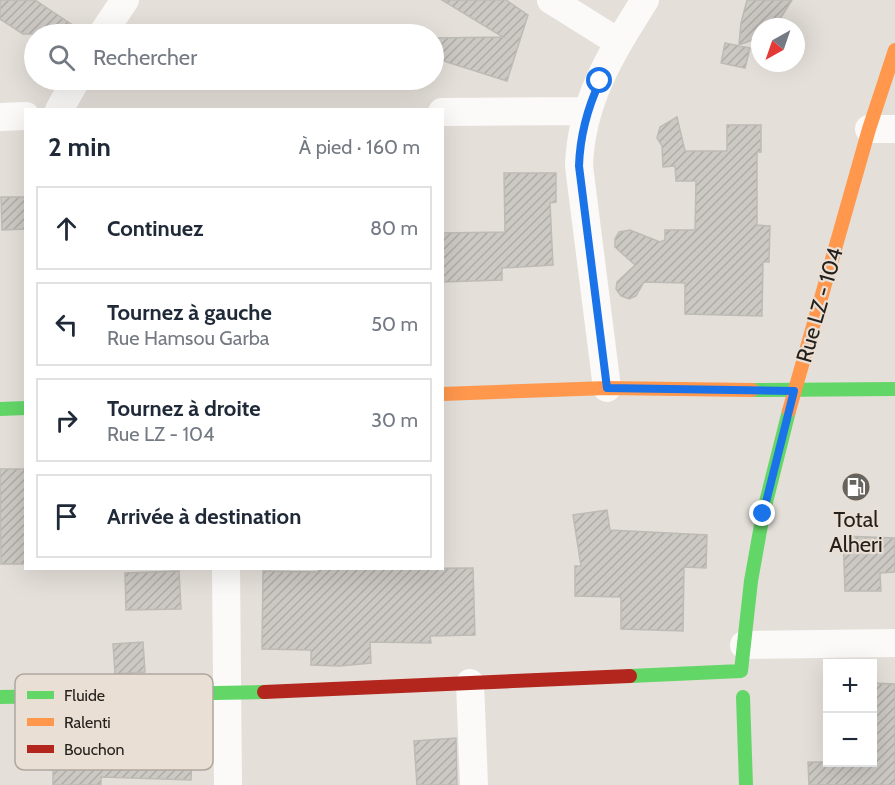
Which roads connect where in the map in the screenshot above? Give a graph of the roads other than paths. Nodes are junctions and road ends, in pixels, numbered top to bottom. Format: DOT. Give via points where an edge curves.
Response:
graph roads {
  1 [pos="125,0"];
  2 [pos="551,0"];
  3 [pos="645,0"];
  4 [pos="109,24"];
  5 [pos="618,42"];
  6 [pos="895,50"];
  7 [pos="70,90"];
  8 [pos="60,108"];
  9 [pos="586,111"];
  10 [pos="444,112"];
  11 [pos="24,116"];
  12 [pos="0,117"];
  13 [pos="882,129"];
  14 [pos="607,388"];
  15 [pos="895,389"];
  16 [pos="794,391"];
  17 [pos="444,394"];
  18 [pos="24,408"];
  19 [pos="0,409"];
  20 [pos="226,570"];
  21 [pos="895,642"];
  22 [pos="743,658"];
  23 [pos="470,683"];
  24 [pos="213,694"];
  25 [pos="227,694"];
  26 [pos="0,697"];
  27 [pos="15,697"];
  28 [pos="742,697"];
  29 [pos="228,785"];
  30 [pos="474,785"];
  31 [pos="746,785"];
  1 -- 4 [label="street"];
  2 -- 5 [label="street"];
  3 -- 5 [label="street"];
  5 -- 9 [label="street"];
  6 -- 13 [label="street, Rue LZ - 104"];
  7 -- 8 [label="street"];
  9 -- 10 [label="street"];
  9 -- 14 [label="street" via="579,166"];
  11 -- 12 [label="street"];
  13 -- 16 [label="street, Rue LZ - 104"];
  14 -- 16 [label="street"];
  14 -- 17 [label="street"];
  15 -- 16 [label="street"];
  16 -- 22 [label="street, Rue LZ - 104" via="763,514"];
  18 -- 19 [label="street"];
  20 -- 25 [label="street"];
  21 -- 22 [label="street"];
  22 -- 23 [label="street"];
  23 -- 25 [label="street"];
  23 -- 30 [label="street"];
  24 -- 25 [label="street"];
  25 -- 29 [label="street"];
  26 -- 27 [label="street"];
  28 -- 31 [label="street"];
}
